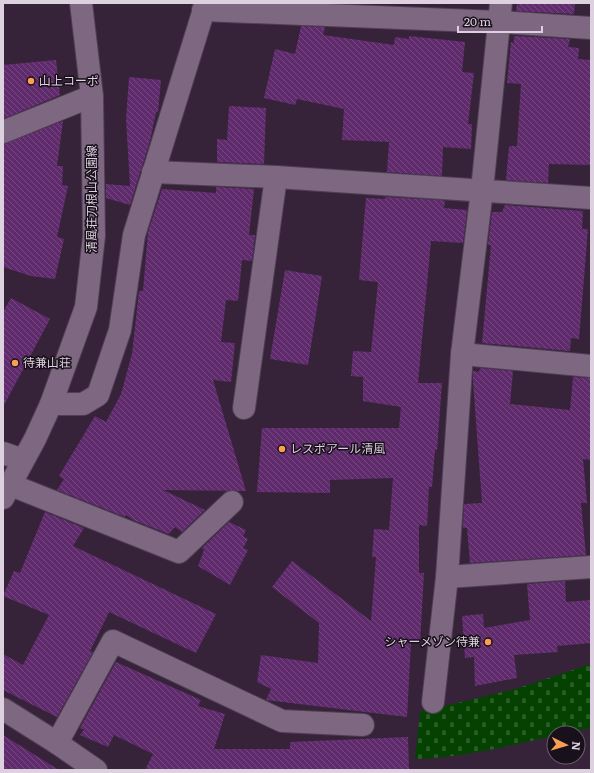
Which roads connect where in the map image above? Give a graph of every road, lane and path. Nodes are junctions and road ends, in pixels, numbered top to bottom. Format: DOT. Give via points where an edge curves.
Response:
graph roads {
  1 [pos="81,3"];
  2 [pos="205,6"];
  3 [pos="500,12"];
  4 [pos="591,28"];
  5 [pos="92,96"];
  6 [pos="3,132"];
  7 [pos="153,172"];
  8 [pos="276,177"];
  9 [pos="482,190"];
  10 [pos="591,198"];
  11 [pos="462,354"];
  12 [pos="591,363"];
  13 [pos="51,404"];
  14 [pos="244,408"];
  15 [pos="3,453"];
  16 [pos="23,460"];
  17 [pos="7,491"];
  18 [pos="232,502"];
  19 [pos="591,567"];
  20 [pos="447,577"];
  21 [pos="433,702"];
  22 [pos="3,709"];
  23 [pos="363,725"];
  24 [pos="57,743"];
  25 [pos="96,770"];
  1 -- 5 [label="street, 清風荘刀根山公園線"];
  2 -- 3 [label="street"];
  2 -- 7 [label="street"];
  3 -- 4 [label="street"];
  3 -- 9 [label="street"];
  5 -- 6 [label="street"];
  5 -- 13 [label="street, 清風荘刀根山公園線" via="94,236 86,307"];
  7 -- 8 [label="street"];
  7 -- 13 [label="street" via="134,235 120,330 98,395 83,404"];
  8 -- 9 [label="street"];
  8 -- 14 [label="street"];
  9 -- 10 [label="street"];
  9 -- 11 [label="street"];
  11 -- 12 [label="street"];
  11 -- 20 [label="street"];
  13 -- 16 [label="street, 清風荘刀根山公園線"];
  15 -- 16 [label="street"];
  16 -- 17 [label="street, 清風荘刀根山公園線"];
  17 -- 18 [label="street" via="179,552"];
  19 -- 20 [label="street"];
  20 -- 21 [label="street"];
  22 -- 24 [label="street"];
  23 -- 24 [label="street" via="282,721 113,641"];
  24 -- 25 [label="street"];
}
